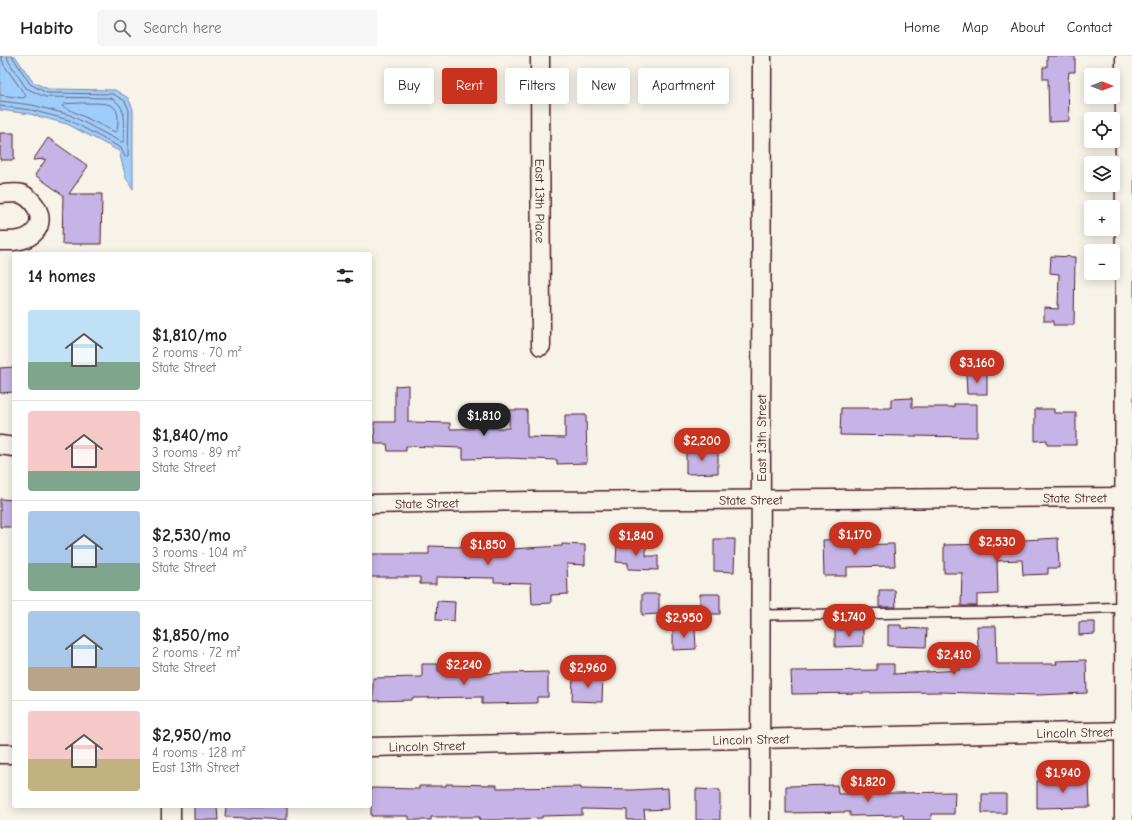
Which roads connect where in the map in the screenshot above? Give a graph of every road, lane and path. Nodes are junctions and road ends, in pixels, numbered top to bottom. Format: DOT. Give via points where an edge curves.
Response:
graph roads {
  1 [pos="540,56"];
  2 [pos="762,56"];
  3 [pos="1125,56"];
  4 [pos="0,194"];
  5 [pos="0,241"];
  6 [pos="541,346"];
  7 [pos="0,445"];
  8 [pos="12,447"];
  9 [pos="1129,497"];
  10 [pos="761,500"];
  11 [pos="372,504"];
  12 [pos="1128,608"];
  13 [pos="760,614"];
  14 [pos="1128,731"];
  15 [pos="760,740"];
  16 [pos="372,747"];
  17 [pos="0,754"];
  18 [pos="12,754"];
  19 [pos="171,808"];
  20 [pos="171,820"];
  21 [pos="760,820"];
  22 [pos="1124,820"];
  1 -- 6 [label="street, East 13th Place"];
  2 -- 10 [label="street, East 13th Street"];
  3 -- 9 [label="street"];
  4 -- 5 [label="street" via="21,194 34,203 40,218 37,230 29,237 18,241"];
  7 -- 8 [label="street"];
  9 -- 10 [label="street, State Street"];
  9 -- 12 [label="street"];
  10 -- 11 [label="street, State Street"];
  10 -- 13 [label="street, East 13th Street"];
  12 -- 13 [label="lane"];
  12 -- 14 [label="street"];
  13 -- 15 [label="street, East 13th Street"];
  14 -- 15 [label="street, Lincoln Street"];
  14 -- 22 [label="street"];
  15 -- 16 [label="street, Lincoln Street"];
  15 -- 21 [label="street, East 13th Street"];
  17 -- 18 [label="street"];
  19 -- 20 [label="street"];
}
